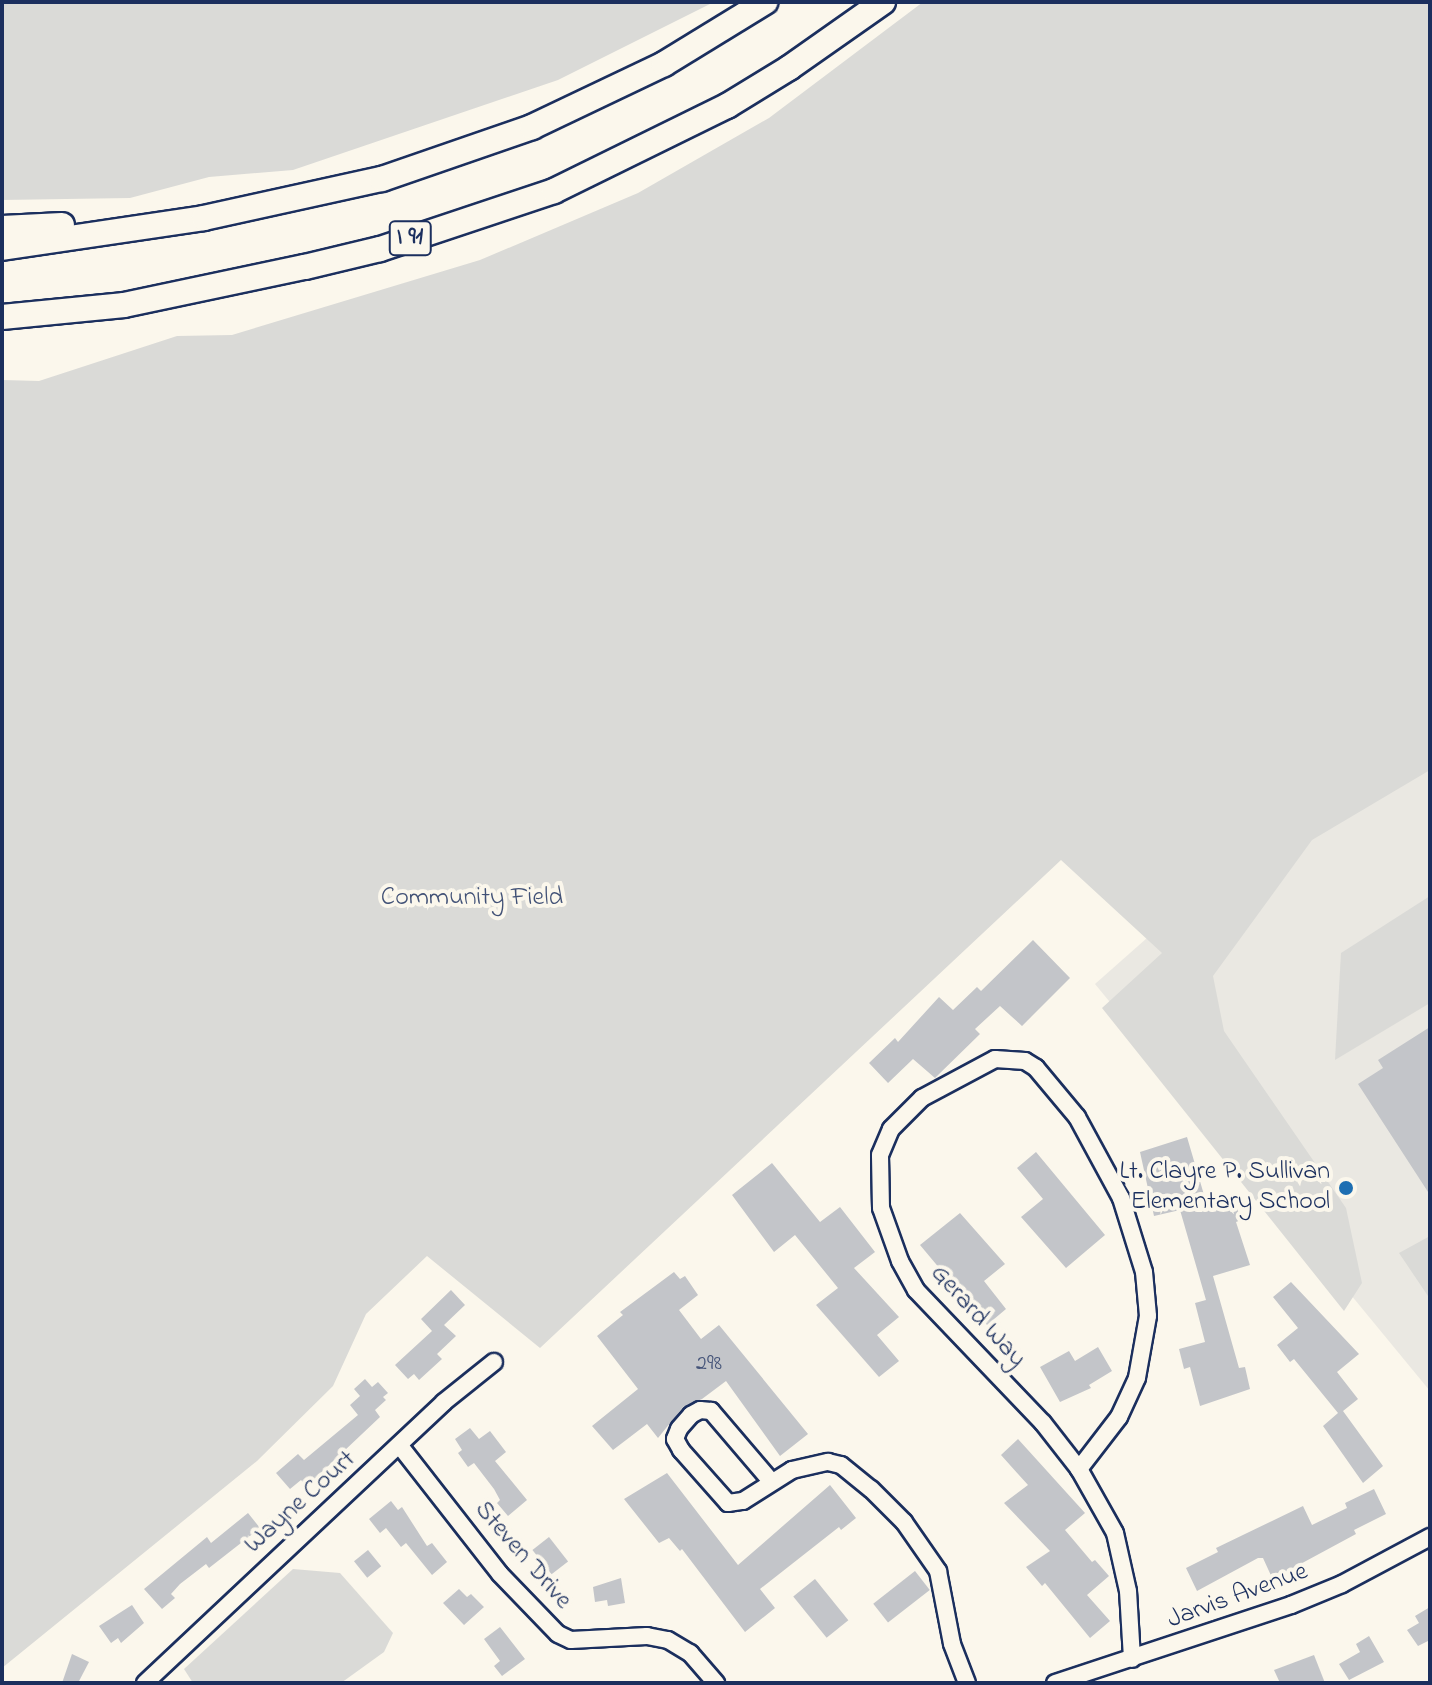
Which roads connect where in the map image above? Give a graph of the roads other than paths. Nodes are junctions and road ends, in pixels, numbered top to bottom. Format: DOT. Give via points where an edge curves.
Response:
graph roads {
  1 [pos="765,2"];
  2 [pos="883,2"];
  3 [pos="204,218"];
  4 [pos="2,228"];
  5 [pos="2,248"];
  6 [pos="2,317"];
  7 [pos="494,1362"];
  8 [pos="400,1446"];
  9 [pos="1079,1469"];
  10 [pos="770,1480"];
  11 [pos="1430,1537"];
  12 [pos="1132,1659"];
  13 [pos="145,1683"];
  14 [pos="716,1683"];
  15 [pos="967,1683"];
  16 [pos="1055,1683"];
  1 -- 3 [label="highway, I 91" via="664,64 532,127 382,179"];
  2 -- 6 [label="highway, I 91" via="789,68 655,144 554,191 380,249 124,305"];
  3 -- 4 [label="highway"];
  3 -- 5 [label="highway, I 91"];
  7 -- 8 [label="street, Wayne Court"];
  8 -- 13 [label="street, Wayne Court"];
  8 -- 14 [label="street, Steven Drive" via="500,1574 558,1634 578,1640 668,1640 690,1653"];
  9 -- 9 [label="street, Gerard Way" via="1113,1427 1137,1378 1148,1316 1144,1272 1121,1198 1077,1117 1036,1068 1025,1061 995,1059 922,1098 891,1129 880,1155 881,1208 916,1290"];
  9 -- 12 [label="street, Gerard Way" via="1115,1533 1128,1591"];
  10 -- 10 [label="street" via="743,1501 728,1503 681,1450 675,1439 679,1429 691,1415 711,1411"];
  10 -- 15 [label="street" via="828,1462 847,1469 888,1505 938,1571 952,1644"];
  11 -- 12 [label="street, Jarvis Avenue" via="1319,1594"];
  12 -- 16 [label="street, Jarvis Avenue"];
}
